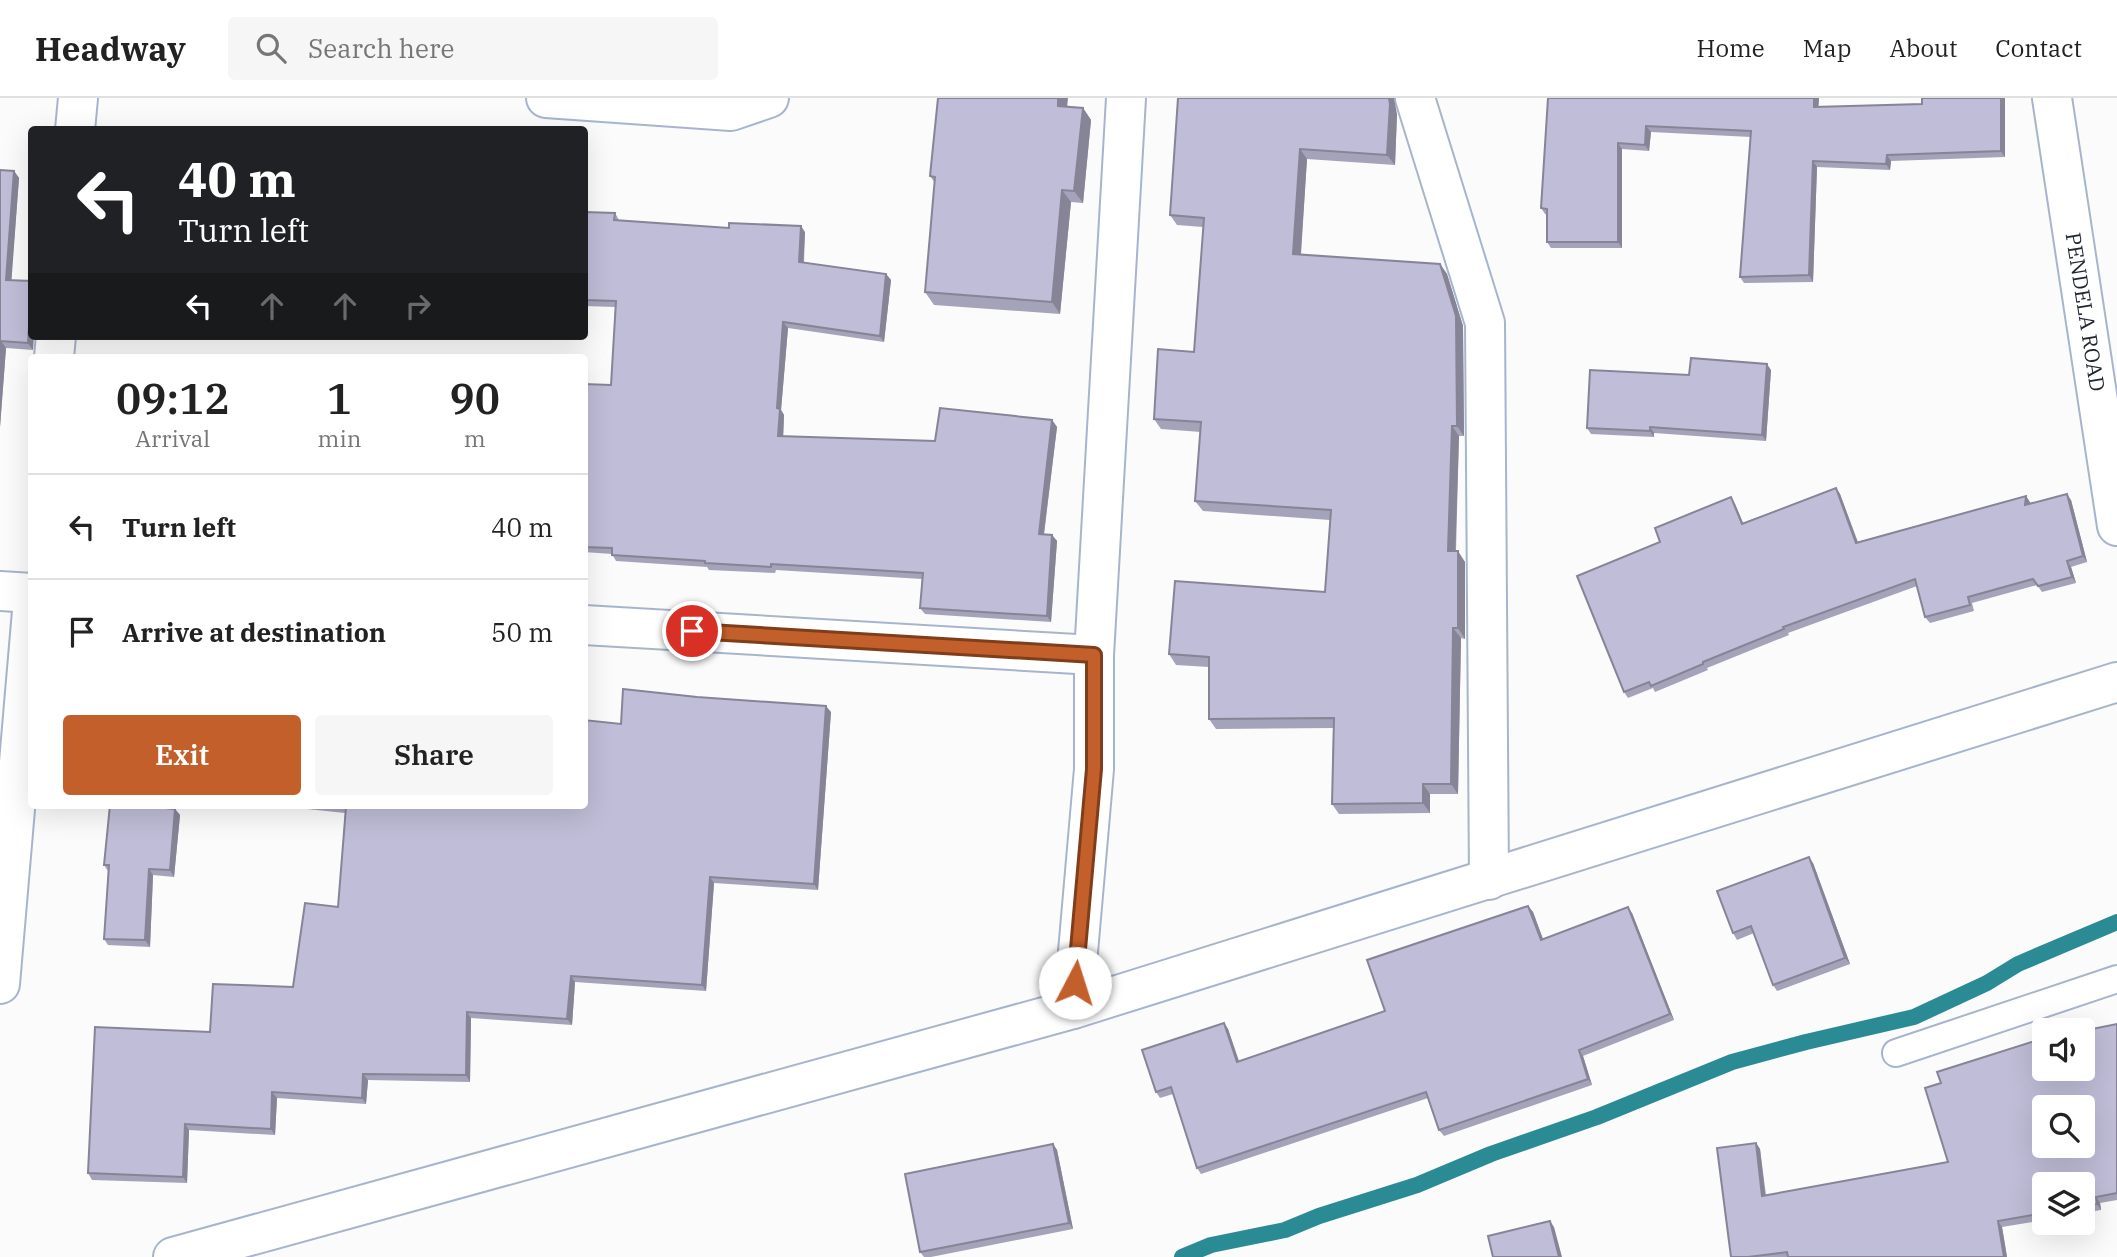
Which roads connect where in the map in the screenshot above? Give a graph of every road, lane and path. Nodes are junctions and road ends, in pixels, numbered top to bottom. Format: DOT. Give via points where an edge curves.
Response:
graph roads {
  1 [pos="78,98"];
  2 [pos="546,98"];
  3 [pos="769,98"];
  4 [pos="1126,98"];
  5 [pos="1415,98"];
  6 [pos="2052,98"];
  7 [pos="75,126"];
  8 [pos="2117,526"];
  9 [pos="0,591"];
  10 [pos="28,593"];
  11 [pos="588,625"];
  12 [pos="1094,655"];
  13 [pos="28,658"];
  14 [pos="2117,682"];
  15 [pos="1489,880"];
  16 [pos="2117,979"];
  17 [pos="0,984"];
  18 [pos="1073,1009"];
  19 [pos="1896,1053"];
  20 [pos="173,1257"];
  1 -- 7 [label="street"];
  2 -- 3 [label="street" via="731,111"];
  4 -- 12 [label="street"];
  5 -- 15 [label="street" via="1485,323"];
  6 -- 8 [label="street, PENDELA ROAD"];
  9 -- 10 [label="street"];
  11 -- 12 [label="street"];
  12 -- 18 [label="street" via="1094,769"];
  13 -- 17 [label="street"];
  14 -- 15 [label="street"];
  15 -- 18 [label="street"];
  16 -- 19 [label="lane"];
  18 -- 20 [label="street"];
}
